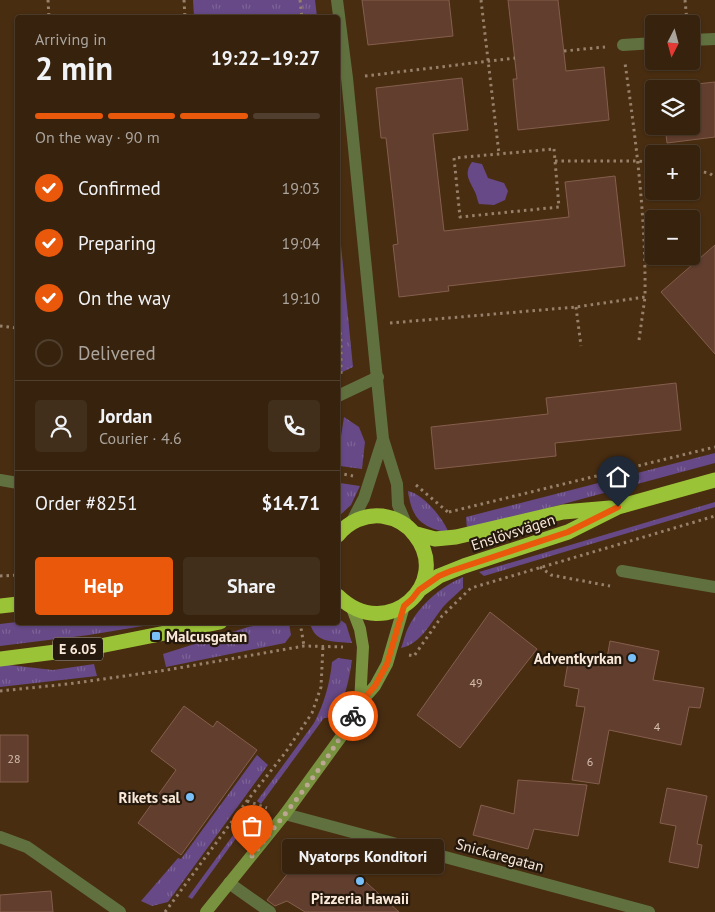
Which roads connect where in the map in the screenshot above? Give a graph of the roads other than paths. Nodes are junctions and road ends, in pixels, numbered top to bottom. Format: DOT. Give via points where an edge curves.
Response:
graph roads {
  1 [pos="337,0"];
  2 [pos="339,15"];
  3 [pos="340,23"];
  4 [pos="715,39"];
  5 [pos="700,40"];
  6 [pos="645,44"];
  7 [pos="623,45"];
  8 [pos="378,377"];
  9 [pos="340,395"];
  10 [pos="384,439"];
  11 [pos="0,480"];
  12 [pos="715,480"];
  13 [pos="15,482"];
  14 [pos="618,507"];
  15 [pos="351,523"];
  16 [pos="410,530"];
  17 [pos="340,533"];
  18 [pos="622,571"];
  19 [pos="715,587"];
  20 [pos="419,590"];
  21 [pos="343,602"];
  22 [pos="15,604"];
  23 [pos="0,606"];
  24 [pos="404,606"];
  25 [pos="205,625"];
  26 [pos="0,659"];
  27 [pos="360,703"];
  28 [pos="285,814"];
  29 [pos="0,837"];
  30 [pos="229,883"];
  31 [pos="120,912"];
  32 [pos="206,912"];
  33 [pos="270,912"];
  34 [pos="649,912"];
  1 -- 2 [label="street"];
  3 -- 8 [label="street"];
  4 -- 5 [label="street"];
  6 -- 7 [label="street"];
  8 -- 9 [label="street"];
  8 -- 10 [label="street"];
  10 -- 15 [label="street" via="364,498"];
  10 -- 16 [label="street" via="397,484 398,504"];
  11 -- 13 [label="street"];
  12 -- 14 [label="highway, Enslövsvägen"];
  14 -- 16 [label="highway, Enslövsvägen" via="563,512 456,537 435,539"];
  14 -- 20 [label="highway, Enslövsvägen" via="568,532 439,576"];
  15 -- 16 [label="highway, Enslövsvägen" via="365,517 380,516 394,519"];
  15 -- 17 [label="highway"];
  16 -- 20 [label="highway" via="421,546 425,560"];
  18 -- 19 [label="street"];
  20 -- 24 [label="highway, Enslövsvägen"];
  21 -- 24 [label="highway" via="364,613 378,614"];
  21 -- 27 [label="street" via="360,629 363,648"];
  22 -- 23 [label="highway"];
  24 -- 27 [label="street" via="387,664 375,686"];
  25 -- 26 [label="highway, E 6.05" via="95,647"];
  27 -- 28 [label="street" via="341,737"];
  28 -- 30 [label="street"];
  28 -- 34 [label="street, Snickaregatan"];
  29 -- 31 [label="street" via="27,847"];
  30 -- 32 [label="street"];
  30 -- 33 [label="street"];
}
